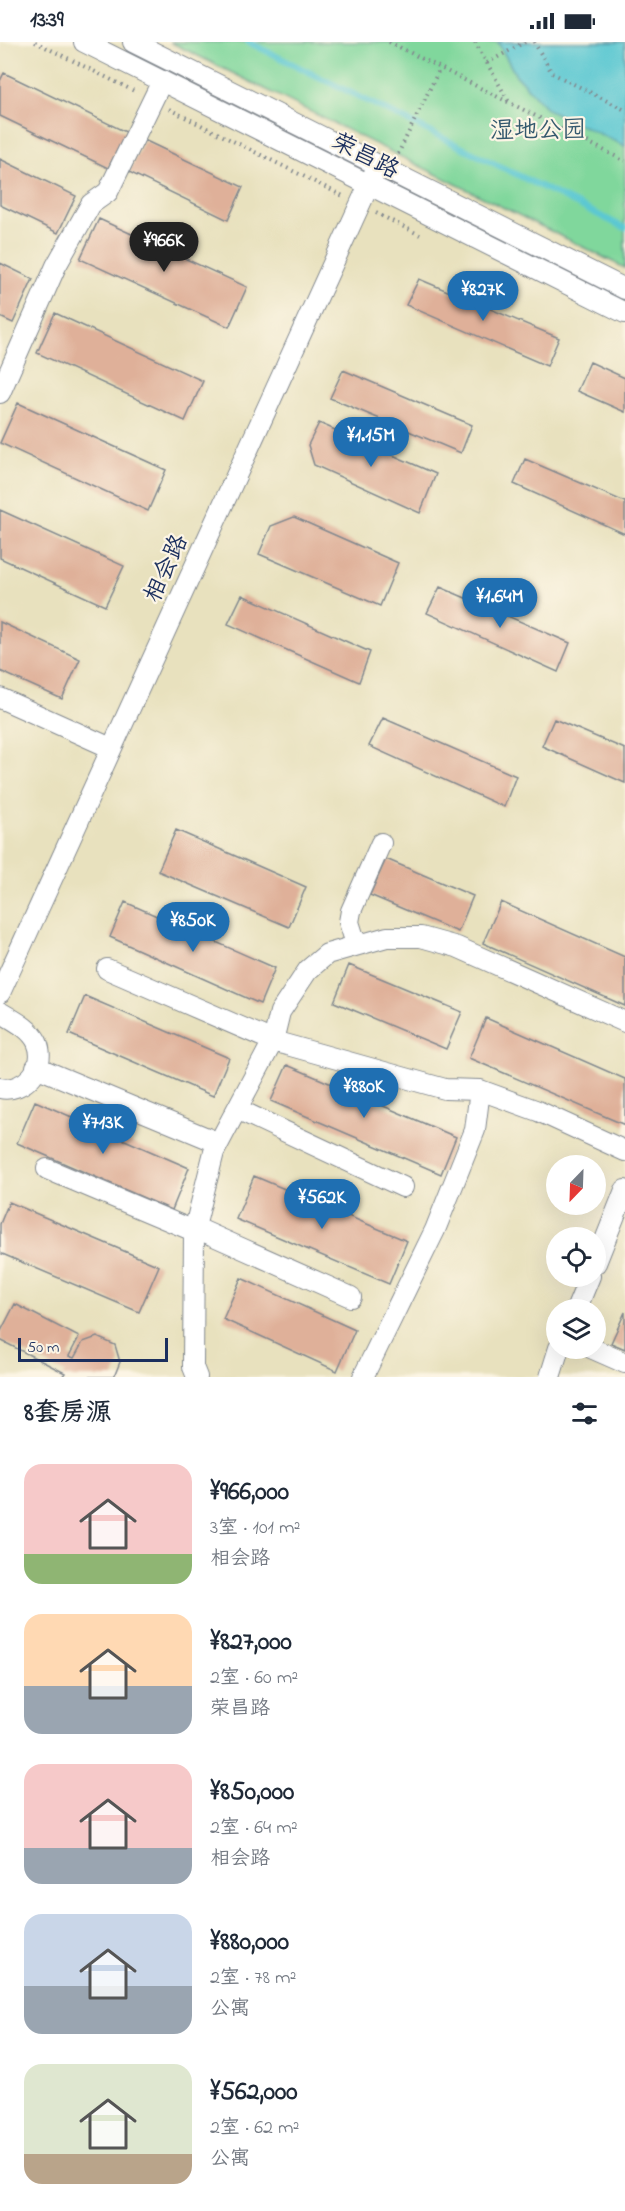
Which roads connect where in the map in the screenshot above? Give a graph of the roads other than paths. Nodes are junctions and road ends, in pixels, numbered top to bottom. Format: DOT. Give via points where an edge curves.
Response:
graph roads {
  1 [pos="84,42"];
  2 [pos="133,42"];
  3 [pos="162,81"];
  4 [pos="378,165"];
  5 [pos="368,184"];
  6 [pos="625,289"];
  7 [pos="625,313"];
  8 [pos="0,393"];
  9 [pos="0,699"];
  10 [pos="111,748"];
  11 [pos="381,843"];
  12 [pos="356,944"];
  13 [pos="107,969"];
  14 [pos="0,993"];
  15 [pos="0,1012"];
  16 [pos="625,1022"];
  17 [pos="273,1041"];
  18 [pos="36,1067"];
  19 [pos="0,1088"];
  20 [pos="480,1090"];
  21 [pos="237,1109"];
  22 [pos="219,1143"];
  23 [pos="625,1151"];
  24 [pos="47,1169"];
  25 [pos="403,1187"];
  26 [pos="625,1191"];
  27 [pos="194,1229"];
  28 [pos="606,1238"];
  29 [pos="351,1297"];
  30 [pos="606,1355"];
  31 [pos="556,1359"];
  32 [pos="625,1363"];
  33 [pos="197,1377"];
  34 [pos="363,1377"];
  35 [pos="550,1377"];
  1 -- 3 [label="street, 荣昌路"];
  2 -- 4 [label="street, 荣昌路"];
  3 -- 5 [label="street, 荣昌路"];
  3 -- 8 [label="street" via="108,192 91,204 56,266"];
  4 -- 5 [label="street, 相会路"];
  4 -- 6 [label="street, 荣昌路"];
  5 -- 7 [label="street, 荣昌路"];
  5 -- 10 [label="street, 相会路"];
  9 -- 10 [label="street"];
  10 -- 14 [label="street, 相会路"];
  11 -- 12 [label="street" via="348,922"];
  12 -- 16 [label="street" via="387,937 430,939 457,947"];
  12 -- 17 [label="street" via="327,954 308,970 280,1012"];
  13 -- 17 [label="street"];
  15 -- 18 [label="street" via="24,1026 37,1042"];
  17 -- 20 [label="street" via="445,1089"];
  17 -- 21 [label="street"];
  18 -- 19 [label="street" via="32,1078 23,1085 12,1090"];
  18 -- 22 [label="street"];
  20 -- 23 [label="street" via="538,1111"];
  20 -- 34 [label="street" via="475,1130 440,1219"];
  21 -- 22 [label="street"];
  21 -- 25 [label="street"];
  22 -- 27 [label="street"];
  24 -- 27 [label="street"];
  26 -- 28 [label="street"];
  27 -- 29 [label="street"];
  27 -- 33 [label="street" via="193,1367"];
  30 -- 32 [label="street"];
  31 -- 35 [label="street"];
}
